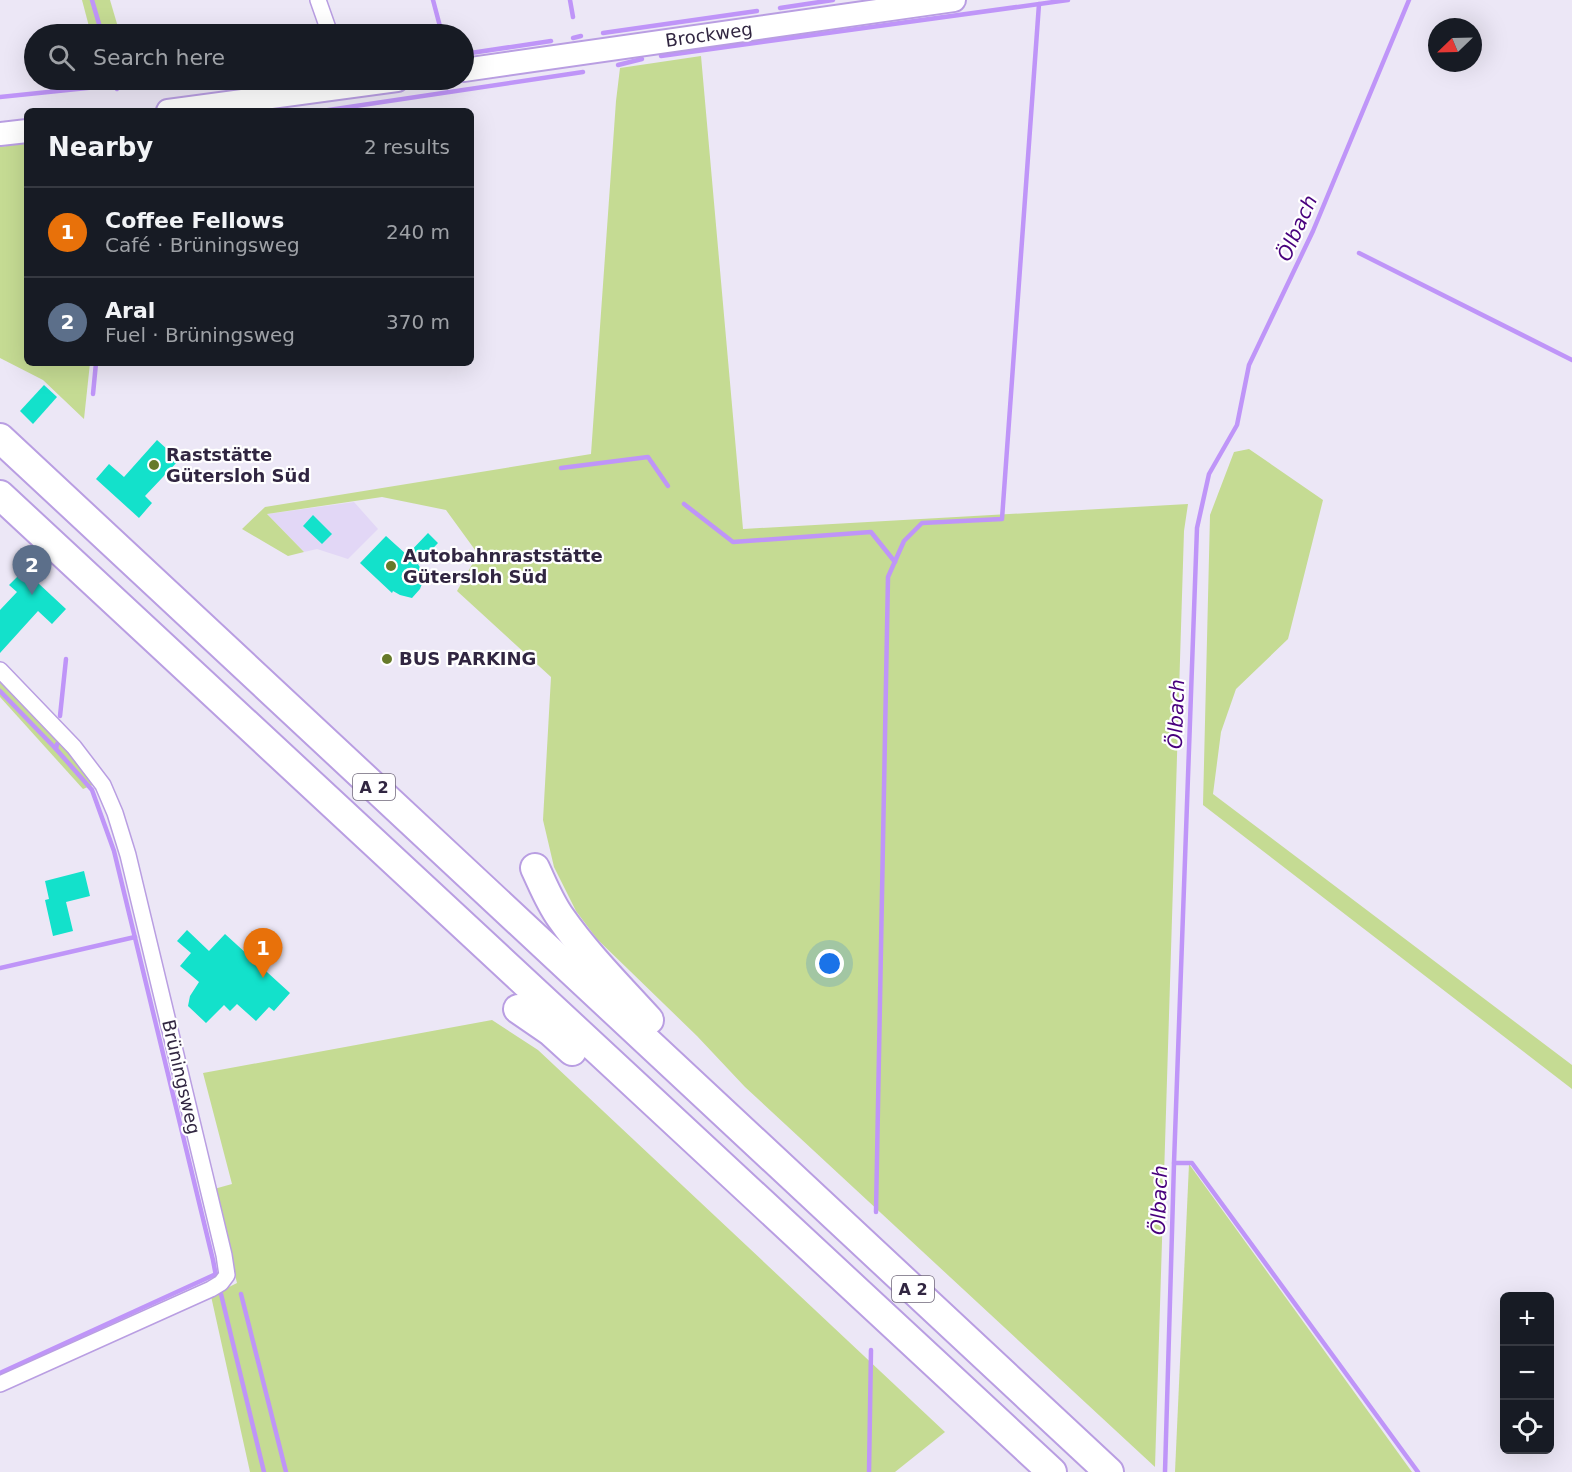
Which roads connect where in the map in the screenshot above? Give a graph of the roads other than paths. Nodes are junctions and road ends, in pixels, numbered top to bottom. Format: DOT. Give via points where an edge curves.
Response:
graph roads {
  1 [pos="318,0"];
  2 [pos="954,0"];
  3 [pos="326,24"];
  4 [pos="474,69"];
  5 [pos="300,90"];
  6 [pos="187,108"];
  7 [pos="24,130"];
  8 [pos="0,134"];
  9 [pos="0,438"];
  10 [pos="0,495"];
  11 [pos="0,670"];
  12 [pos="535,868"];
  13 [pos="518,1009"];
  14 [pos="748,1135"];
  15 [pos="722,1164"];
  16 [pos="0,1384"];
  17 [pos="1052,1472"];
  18 [pos="1109,1472"];
  1 -- 3 [label="street"];
  2 -- 4 [label="street, Brockweg"];
  5 -- 6 [label="street"];
  7 -- 8 [label="street"];
  9 -- 14 [label="highway, A 2"];
  10 -- 15 [label="highway, A 2"];
  11 -- 16 [label="street, Brüningsweg" via="74,747 103,785 115,813 227,1275 211,1289"];
  12 -- 14 [label="highway" via="573,934"];
  13 -- 15 [label="highway" via="550,1031 653,1122"];
  14 -- 18 [label="highway, A 2"];
  15 -- 17 [label="highway, A 2"];
}
